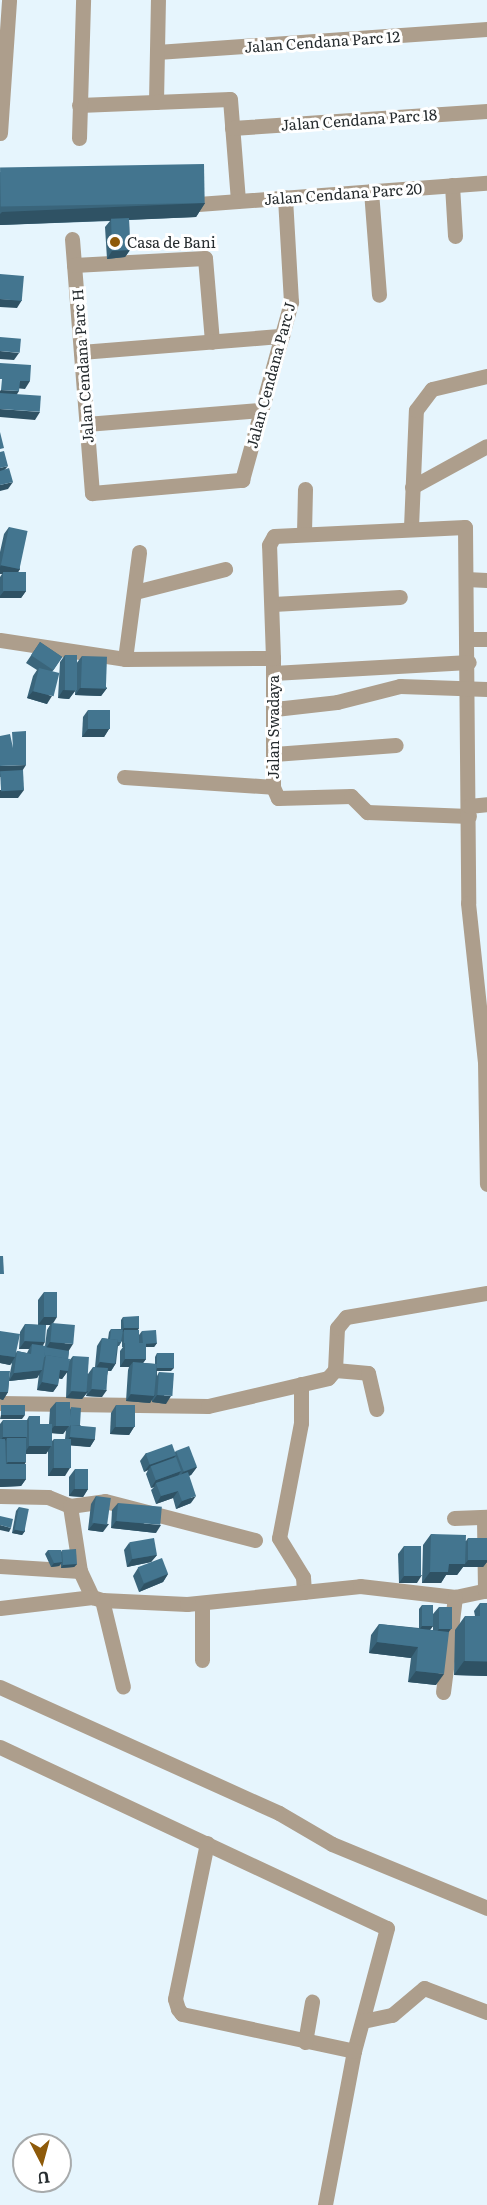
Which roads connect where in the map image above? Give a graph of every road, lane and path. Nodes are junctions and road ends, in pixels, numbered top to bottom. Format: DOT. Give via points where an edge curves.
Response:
graph roads {
  1 [pos="9,0"];
  2 [pos="83,0"];
  3 [pos="158,0"];
  4 [pos="487,29"];
  5 [pos="157,52"];
  6 [pos="156,102"];
  7 [pos="79,105"];
  8 [pos="487,111"];
  9 [pos="232,128"];
  10 [pos="0,133"];
  11 [pos="79,138"];
  12 [pos="487,183"];
  13 [pos="452,185"];
  14 [pos="371,191"];
  15 [pos="285,197"];
  16 [pos="238,201"];
  17 [pos="198,204"];
  18 [pos="455,236"];
  19 [pos="72,239"];
  20 [pos="74,265"];
  21 [pos="379,295"];
  22 [pos="282,336"];
  23 [pos="212,342"];
  24 [pos="81,352"];
  25 [pos="487,376"];
  26 [pos="261,410"];
  27 [pos="86,424"];
  28 [pos="487,446"];
  29 [pos="412,487"];
  30 [pos="305,489"];
  31 [pos="92,493"];
  32 [pos="411,527"];
  33 [pos="304,533"];
  34 [pos="139,552"];
  35 [pos="225,569"];
  36 [pos="465,579"];
  37 [pos="487,580"];
  38 [pos="135,592"];
  39 [pos="400,597"];
  40 [pos="273,604"];
  41 [pos="469,639"];
  42 [pos="487,639"];
  43 [pos="0,640"];
  44 [pos="125,659"];
  45 [pos="469,662"];
  46 [pos="273,666"];
  47 [pos="470,688"];
  48 [pos="487,689"];
  49 [pos="274,709"];
  50 [pos="396,745"];
  51 [pos="274,754"];
  52 [pos="123,777"];
  53 [pos="273,787"];
  54 [pos="487,804"];
  55 [pos="469,811"];
  56 [pos="487,1184"];
  57 [pos="487,1293"];
  58 [pos="335,1370"];
  59 [pos="301,1384"];
  60 [pos="0,1403"];
  61 [pos="376,1409"];
  62 [pos="0,1496"];
  63 [pos="70,1506"];
  64 [pos="454,1518"];
  65 [pos="485,1518"];
  66 [pos="255,1540"];
  67 [pos="0,1566"];
  68 [pos="80,1571"];
  69 [pos="486,1591"];
  70 [pos="304,1592"];
  71 [pos="455,1597"];
  72 [pos="97,1599"];
  73 [pos="202,1603"];
  74 [pos="0,1608"];
  75 [pos="202,1660"];
  76 [pos="0,1687"];
  77 [pos="123,1687"];
  78 [pos="443,1692"];
  79 [pos="0,1747"];
  80 [pos="207,1843"];
  81 [pos="487,1908"];
  82 [pos="312,2002"];
  83 [pos="487,2012"];
  84 [pos="363,2020"];
  85 [pos="305,2042"];
  86 [pos="354,2051"];
  87 [pos="325,2205"];
  1 -- 10 [label="street"];
  2 -- 7 [label="street"];
  3 -- 5 [label="street"];
  4 -- 5 [label="street, Jalan Cendana Parc 12"];
  5 -- 6 [label="street"];
  6 -- 7 [label="street"];
  6 -- 9 [label="street" via="230,99"];
  7 -- 11 [label="street"];
  8 -- 9 [label="street, Jalan Cendana Parc 18"];
  9 -- 16 [label="street"];
  12 -- 13 [label="street, Jalan Cendana Parc 20"];
  13 -- 14 [label="street, Jalan Cendana Parc 20"];
  13 -- 18 [label="street"];
  14 -- 15 [label="street, Jalan Cendana Parc 20"];
  14 -- 21 [label="street"];
  15 -- 16 [label="street, Jalan Cendana Parc 20"];
  15 -- 22 [label="street, Jalan Cendana Parc J" via="291,302"];
  16 -- 17 [label="street, Jalan Cendana Parc 20"];
  19 -- 20 [label="street, Jalan Cendana Parc H"];
  20 -- 23 [label="street" via="205,258"];
  20 -- 24 [label="street, Jalan Cendana Parc H"];
  22 -- 23 [label="street"];
  22 -- 26 [label="street, Jalan Cendana Parc J"];
  23 -- 24 [label="street"];
  24 -- 27 [label="street, Jalan Cendana Parc H"];
  25 -- 29 [label="street" via="448,382 423,399 416,410"];
  26 -- 27 [label="street"];
  26 -- 31 [label="street, Jalan Cendana Parc J" via="242,480"];
  27 -- 31 [label="street, Jalan Cendana Parc H"];
  28 -- 29 [label="street"];
  29 -- 32 [label="street"];
  30 -- 33 [label="street"];
  32 -- 33 [label="street"];
  32 -- 36 [label="street" via="465,527"];
  33 -- 40 [label="street" via="270,539"];
  34 -- 38 [label="street"];
  35 -- 38 [label="street"];
  36 -- 37 [label="street"];
  36 -- 41 [label="street"];
  38 -- 44 [label="street"];
  39 -- 40 [label="street"];
  40 -- 46 [label="street"];
  41 -- 42 [label="street"];
  41 -- 45 [label="street"];
  43 -- 44 [label="street, Jalan Swadaya"];
  44 -- 46 [label="street, Jalan Swadaya"];
  45 -- 46 [label="street"];
  45 -- 47 [label="street"];
  46 -- 49 [label="street, Jalan Swadaya"];
  47 -- 48 [label="street"];
  47 -- 49 [label="street" via="400,686 337,702"];
  47 -- 55 [label="street"];
  49 -- 51 [label="street, Jalan Swadaya"];
  50 -- 51 [label="street"];
  51 -- 53 [label="street, Jalan Swadaya"];
  52 -- 53 [label="street"];
  53 -- 55 [label="street, Jalan Swadaya" via="283,800 351,796 367,812"];
  54 -- 55 [label="street"];
  55 -- 56 [label="street" via="469,946 485,1061"];
  57 -- 58 [label="street" via="339,1320"];
  58 -- 59 [label="street" via="328,1378"];
  58 -- 61 [label="street" via="368,1373"];
  59 -- 60 [label="street" via="208,1406"];
  59 -- 70 [label="street" via="301,1423 279,1538 303,1577"];
  62 -- 63 [label="street" via="48,1497"];
  63 -- 66 [label="street" via="105,1501"];
  63 -- 68 [label="street"];
  64 -- 65 [label="street"];
  65 -- 69 [label="street"];
  67 -- 68 [label="street"];
  68 -- 72 [label="street"];
  69 -- 71 [label="street"];
  70 -- 71 [label="street" via="360,1586"];
  70 -- 73 [label="street"];
  71 -- 78 [label="street"];
  72 -- 73 [label="street"];
  72 -- 74 [label="street"];
  72 -- 77 [label="street"];
  73 -- 75 [label="street"];
  76 -- 81 [label="street" via="279,1813 332,1844"];
  79 -- 80 [label="street"];
  80 -- 84 [label="street" via="381,1922 387,1936"];
  80 -- 85 [label="street" via="175,1999 178,2008 182,2014"];
  82 -- 85 [label="street"];
  83 -- 84 [label="street" via="424,1989 384,2019"];
  84 -- 86 [label="street"];
  85 -- 86 [label="street"];
  86 -- 87 [label="street"];
}
